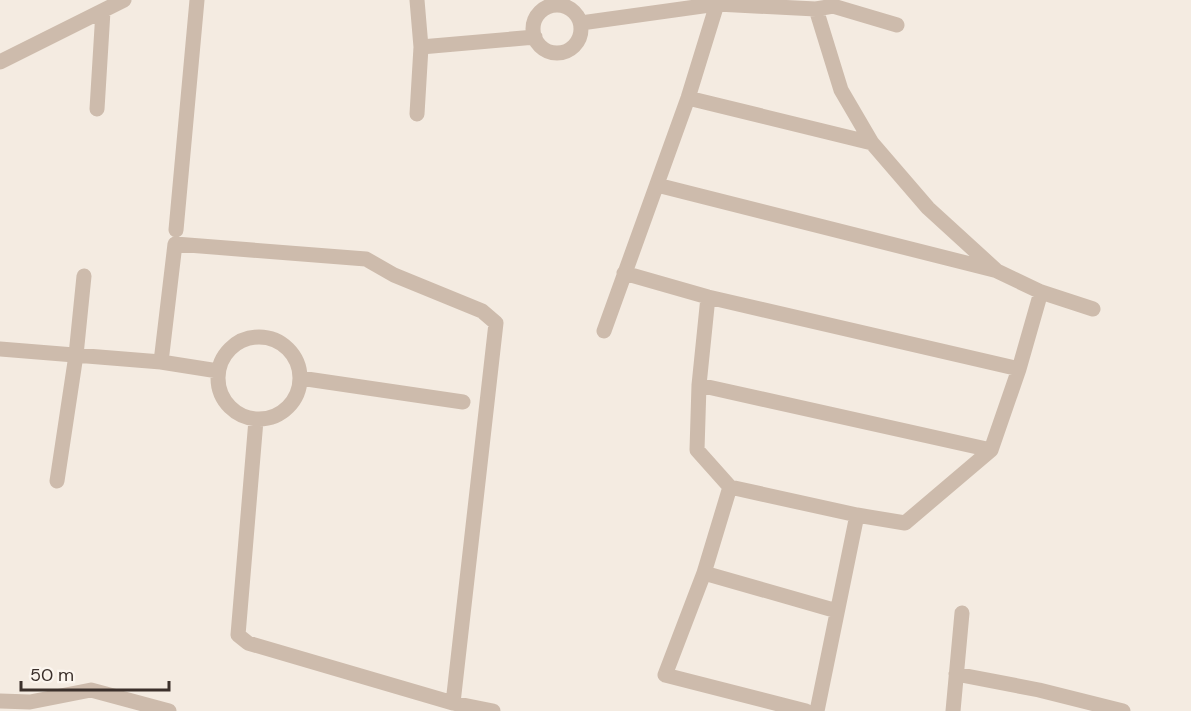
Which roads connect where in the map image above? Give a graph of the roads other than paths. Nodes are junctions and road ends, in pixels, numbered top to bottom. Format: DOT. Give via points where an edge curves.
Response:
graph roads {
  1 [pos="123,0"];
  2 [pos="197,0"];
  3 [pos="417,0"];
  4 [pos="547,3"];
  5 [pos="717,4"];
  6 [pos="816,9"];
  7 [pos="103,11"];
  8 [pos="581,23"];
  9 [pos="897,25"];
  10 [pos="535,37"];
  11 [pos="421,47"];
  12 [pos="0,61"];
  13 [pos="688,98"];
  14 [pos="97,109"];
  15 [pos="417,114"];
  16 [pos="872,143"];
  17 [pos="657,185"];
  18 [pos="176,230"];
  19 [pos="997,271"];
  20 [pos="624,273"];
  21 [pos="84,276"];
  22 [pos="1041,292"];
  23 [pos="708,297"];
  24 [pos="1093,309"];
  25 [pos="604,331"];
  26 [pos="0,349"];
  27 [pos="76,355"];
  28 [pos="161,362"];
  29 [pos="1018,369"];
  30 [pos="218,371"];
  31 [pos="300,378"];
  32 [pos="699,384"];
  33 [pos="463,402"];
  34 [pos="256,420"];
  35 [pos="991,450"];
  36 [pos="57,481"];
  37 [pos="730,487"];
  38 [pos="857,515"];
  39 [pos="704,573"];
  40 [pos="837,611"];
  41 [pos="962,613"];
  42 [pos="956,674"];
  43 [pos="0,701"];
  44 [pos="453,703"];
  45 [pos="169,711"];
  46 [pos="493,711"];
  47 [pos="806,711"];
  48 [pos="817,711"];
  49 [pos="953,711"];
  50 [pos="1123,711"];
  1 -- 7 [label="street"];
  2 -- 18 [label="street"];
  3 -- 11 [label="street"];
  4 -- 8 [label="street" via="570,8"];
  4 -- 10 [label="street" via="535,19"];
  5 -- 6 [label="street"];
  5 -- 8 [label="street"];
  5 -- 13 [label="street"];
  6 -- 9 [label="street" via="833,6"];
  6 -- 16 [label="street" via="841,90"];
  7 -- 12 [label="street"];
  7 -- 14 [label="street"];
  8 -- 10 [label="street" via="578,41 564,52 546,50"];
  10 -- 11 [label="street"];
  11 -- 15 [label="street"];
  13 -- 16 [label="street"];
  13 -- 17 [label="street"];
  16 -- 19 [label="street" via="928,208"];
  17 -- 19 [label="street"];
  17 -- 20 [label="street"];
  19 -- 22 [label="street"];
  20 -- 23 [label="street"];
  20 -- 25 [label="street"];
  21 -- 27 [label="street"];
  22 -- 24 [label="street"];
  22 -- 29 [label="street"];
  23 -- 29 [label="street"];
  23 -- 32 [label="street"];
  26 -- 27 [label="street"];
  27 -- 28 [label="street"];
  27 -- 36 [label="street"];
  28 -- 30 [label="street"];
  28 -- 44 [label="street" via="175,244 366,259 394,275 482,311 496,323"];
  29 -- 35 [label="street"];
  30 -- 31 [label="street" via="231,347 243,340 270,338 287,349 298,365"];
  30 -- 34 [label="street" via="218,385 231,409"];
  31 -- 33 [label="street"];
  31 -- 34 [label="street" via="292,404 270,418"];
  32 -- 35 [label="street"];
  32 -- 37 [label="street" via="697,450"];
  34 -- 44 [label="street" via="238,635 248,643"];
  35 -- 38 [label="street" via="904,523"];
  37 -- 38 [label="street"];
  37 -- 39 [label="street"];
  38 -- 40 [label="street"];
  39 -- 40 [label="street"];
  39 -- 47 [label="street" via="665,675"];
  40 -- 48 [label="street"];
  41 -- 42 [label="street"];
  42 -- 49 [label="street"];
  42 -- 50 [label="street"];
  43 -- 45 [label="street" via="30,702 91,690"];
  44 -- 46 [label="street"];
}
